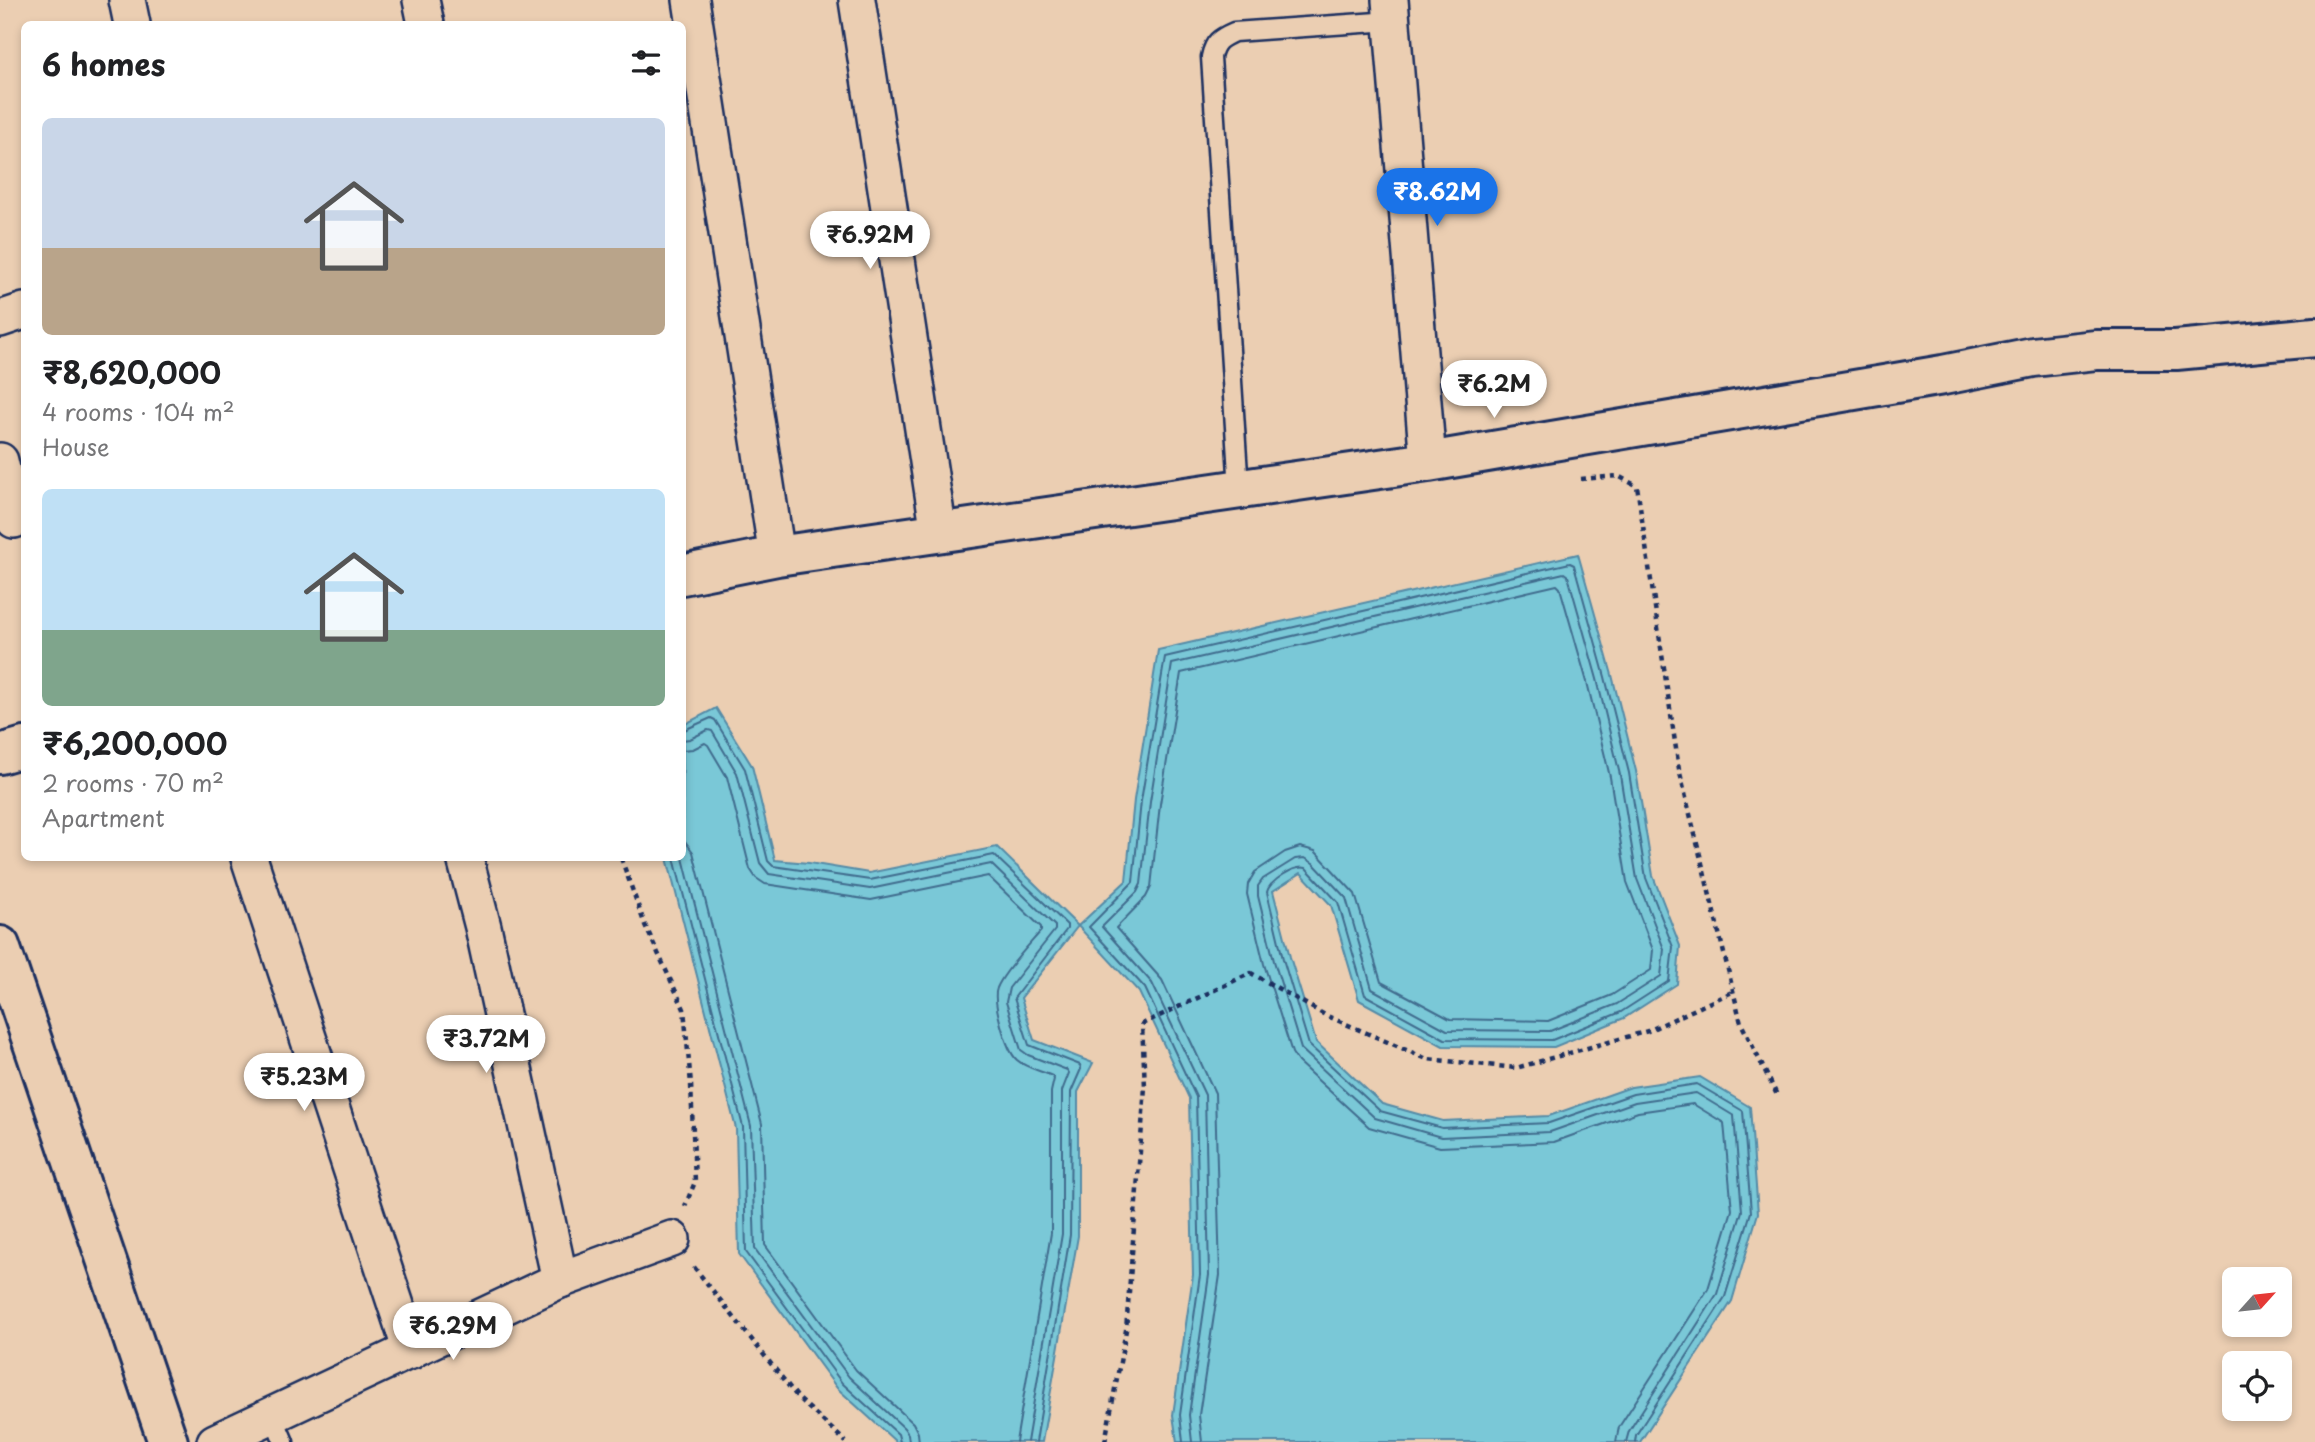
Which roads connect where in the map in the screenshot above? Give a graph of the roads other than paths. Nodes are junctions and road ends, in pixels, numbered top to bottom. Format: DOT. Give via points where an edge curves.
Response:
graph roads {
  1 [pos="127,0"];
  2 [pos="421,0"];
  3 [pos="691,0"];
  4 [pos="857,0"];
  5 [pos="1391,11"];
  6 [pos="131,21"];
  7 [pos="425,21"];
  8 [pos="21,312"];
  9 [pos="0,319"];
  10 [pos="2315,337"];
  11 [pos="0,461"];
  12 [pos="1428,461"];
  13 [pos="1239,489"];
  14 [pos="13,520"];
  15 [pos="939,533"];
  16 [pos="777,556"];
  17 [pos="686,574"];
  18 [pos="21,748"];
  19 [pos="0,754"];
  20 [pos="250,861"];
  21 [pos="466,861"];
  22 [pos="0,946"];
  23 [pos="672,1240"];
  24 [pos="560,1280"];
  25 [pos="411,1351"];
  26 [pos="278,1429"];
  27 [pos="168,1442"];
  28 [pos="215,1442"];
  1 -- 6 [label="street"];
  2 -- 7 [label="street"];
  3 -- 16 [label="street"];
  4 -- 15 [label="street"];
  5 -- 12 [label="street"];
  5 -- 13 [label="lane" via="1234,33 1213,45"];
  8 -- 9 [label="street"];
  10 -- 12 [label="street" via="2033,357"];
  11 -- 14 [label="street"];
  12 -- 13 [label="street"];
  13 -- 15 [label="street"];
  15 -- 16 [label="street"];
  16 -- 17 [label="street"];
  18 -- 19 [label="street"];
  20 -- 25 [label="street"];
  21 -- 24 [label="street"];
  22 -- 27 [label="street"];
  23 -- 24 [label="street"];
  24 -- 25 [label="street"];
  25 -- 26 [label="street"];
  26 -- 28 [label="street"];
}
